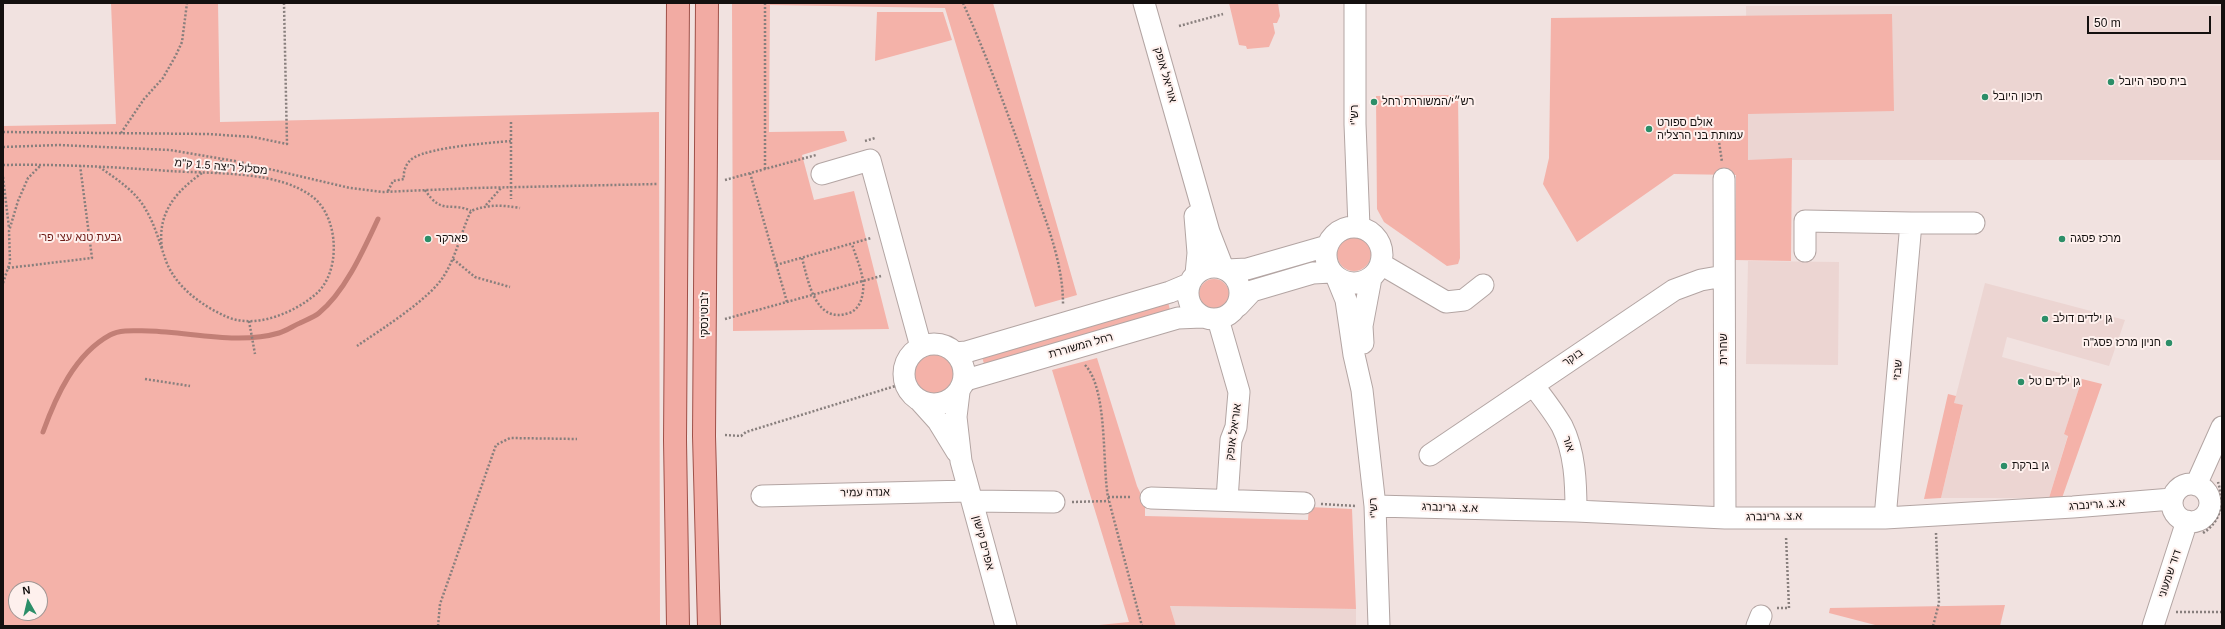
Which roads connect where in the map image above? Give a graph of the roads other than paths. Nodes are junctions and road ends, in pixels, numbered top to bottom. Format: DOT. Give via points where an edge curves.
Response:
graph roads {
  1 [pos="678,3"];
  2 [pos="707,3"];
  3 [pos="1144,3"];
  4 [pos="1359,8"];
  5 [pos="1186,148"];
  6 [pos="822,174"];
  7 [pos="1724,179"];
  8 [pos="1911,223"];
  9 [pos="1974,223"];
  10 [pos="1360,227"];
  11 [pos="1327,246"];
  12 [pos="1805,251"];
  13 [pos="1225,269"];
  14 [pos="1376,271"];
  15 [pos="1334,275"];
  16 [pos="1724,276"];
  17 [pos="1193,279"];
  18 [pos="1483,285"];
  19 [pos="1238,306"];
  20 [pos="1210,318"];
  21 [pos="921,347"];
  22 [pos="956,353"];
  23 [pos="1533,385"];
  24 [pos="961,388"];
  25 [pos="1362,390"];
  26 [pos="920,401"];
  27 [pos="2222,427"];
  28 [pos="1430,455"];
  29 [pos="961,460"];
  30 [pos="2196,485"];
  31 [pos="762,496"];
  32 [pos="970,496"];
  33 [pos="1151,498"];
  34 [pos="2172,499"];
  35 [pos="1227,500"];
  36 [pos="1054,502"];
  37 [pos="1304,503"];
  38 [pos="1375,506"];
  39 [pos="1576,511"];
  40 [pos="1725,518"];
  41 [pos="1886,518"];
  42 [pos="2187,521"];
  43 [pos="2156,617"];
  44 [pos="678,626"];
  45 [pos="709,626"];
  46 [pos="1006,626"];
  47 [pos="1379,626"];
  1 -- 44 [label="main road" via="675,440"];
  2 -- 45 [label="main road, ז'בוטינסקי" via="704,436"];
  3 -- 5 [label="street, אוריאל אופק"];
  4 -- 10 [label="street, רש\"י" via="1355,124"];
  5 -- 13 [label="street, אוריאל אופק" via="1209,232"];
  5 -- 17 [label="street, אוריאל אופק" via="1197,234"];
  6 -- 21 [label="street" via="870,160"];
  7 -- 16 [label="street, שחרית"];
  8 -- 9 [label="street"];
  8 -- 12 [label="street" via="1805,221"];
  8 -- 41 [label="street, שבזי"];
  10 -- 11 [label="street" via="1341,230 1331,238"];
  10 -- 14 [label="street" via="1378,238 1382,251"];
  11 -- 13 [label="street" via="1247,269"];
  11 -- 15 [label="street" via="1326,259"];
  13 -- 17 [label="street" via="1211,267"];
  13 -- 19 [label="street" via="1240,285 1241,298"];
  14 -- 15 [label="street" via="1354,284"];
  14 -- 18 [label="street" via="1446,302 1464,300"];
  14 -- 25 [label="street, רש\"י" via="1362,326"];
  15 -- 19 [label="street" via="1313,273 1252,291"];
  15 -- 25 [label="street, רש\"י" via="1346,300"];
  16 -- 23 [label="street, בוקר" via="1701,280 1674,290"];
  16 -- 40 [label="street, שחרית"];
  17 -- 20 [label="street" via="1188,297 1191,305"];
  17 -- 22 [label="street" via="1170,292"];
  19 -- 20 [label="street" via="1230,314"];
  20 -- 24 [label="street, רחל המשוררת" via="1178,318 966,380"];
  20 -- 35 [label="street, אוריאל אופק" via="1239,392 1236,427 1231,440"];
  21 -- 22 [label="street" via="940,344"];
  21 -- 26 [label="street" via="907,360 904,373 905,383 912,395"];
  22 -- 24 [label="street" via="965,370"];
  23 -- 28 [label="street, בוקר"];
  23 -- 39 [label="street, אור" via="1562,426 1571,451 1576,480"];
  24 -- 26 [label="street" via="944,403 929,404"];
  24 -- 29 [label="street, אפרים קישון" via="956,403 956,423"];
  25 -- 38 [label="street, רש\"י"];
  26 -- 29 [label="street, אפרים קישון" via="942,427"];
  27 -- 30 [label="street"];
  29 -- 32 [label="street, אפרים קישון"];
  30 -- 34 [label="street" via="2181,486"];
  30 -- 42 [label="street" via="2209,497 2209,509 2202,518"];
  31 -- 32 [label="street, אנדה עמיר"];
  32 -- 36 [label="street, אנדה עמיר"];
  32 -- 46 [label="street, אפרים קישון"];
  33 -- 35 [label="street"];
  34 -- 41 [label="street, א.צ. גרינברג"];
  34 -- 42 [label="street" via="2173,510"];
  35 -- 37 [label="street"];
  38 -- 39 [label="street, א.צ. גרינברג"];
  38 -- 47 [label="street, רש\"י"];
  39 -- 40 [label="street, א.צ. גרינברג"];
  40 -- 41 [label="street, א.צ. גרינברג"];
  42 -- 43 [label="street, דוד שמעוני"];
}
